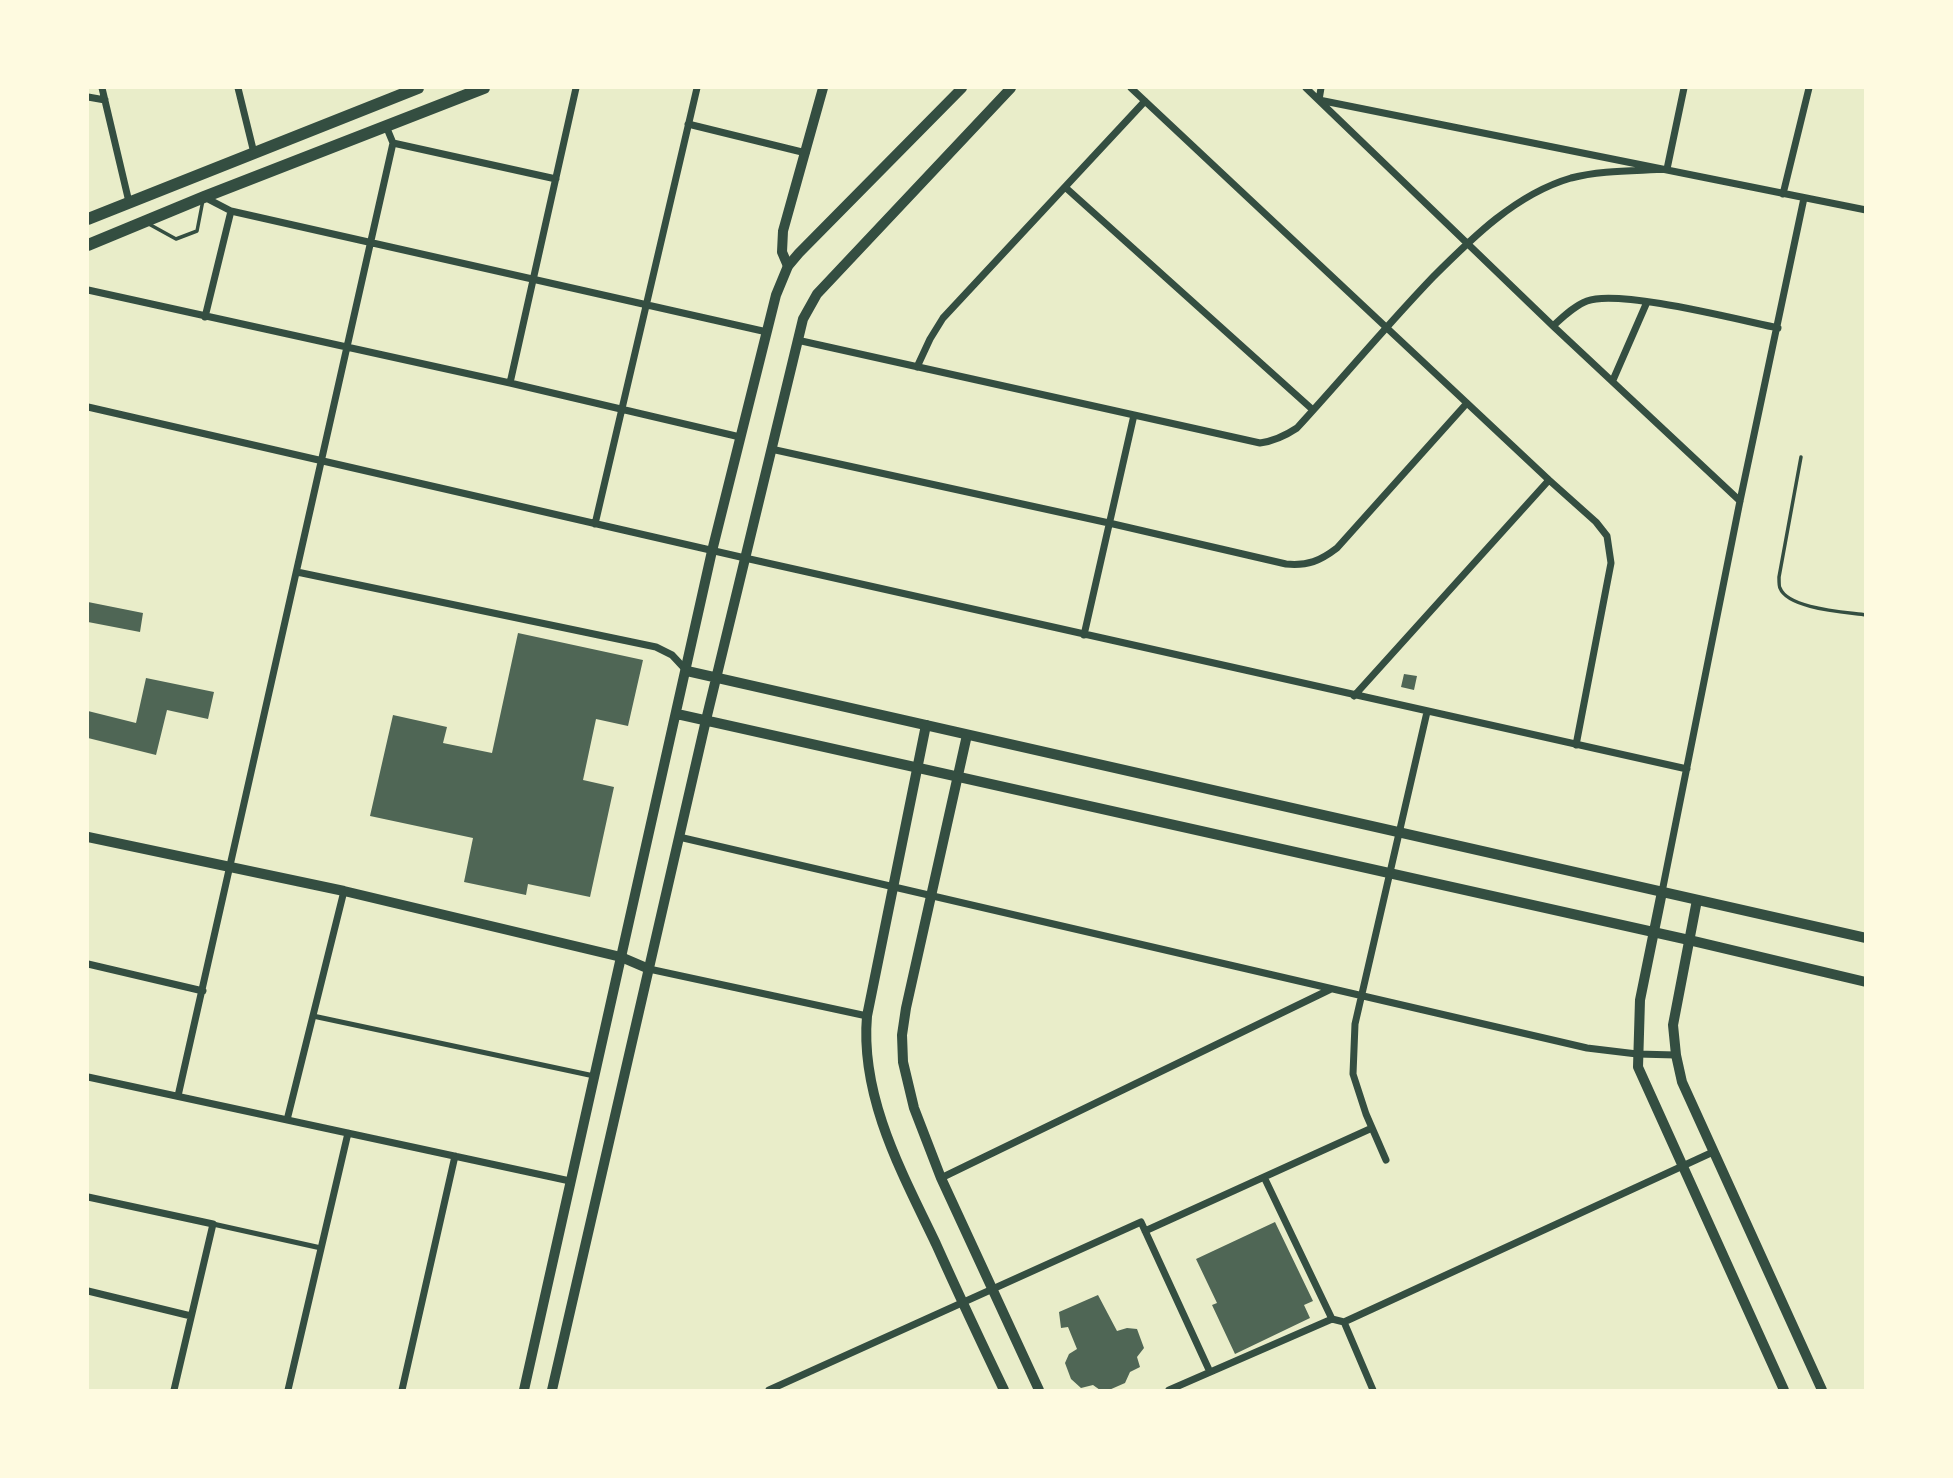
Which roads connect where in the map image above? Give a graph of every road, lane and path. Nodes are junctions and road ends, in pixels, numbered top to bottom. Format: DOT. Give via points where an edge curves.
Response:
graph roads {
  1 [pos="102,88"];
  2 [pos="238,88"];
  3 [pos="417,88"];
  4 [pos="484,88"];
  5 [pos="576,88"];
  6 [pos="697,88"];
  7 [pos="823,88"];
  8 [pos="962,88"];
  9 [pos="1011,88"];
  10 [pos="1131,88"];
  11 [pos="1306,88"];
  12 [pos="1321,88"];
  13 [pos="1684,88"];
  14 [pos="1809,88"];
  15 [pos="88,97"];
  16 [pos="105,100"];
  17 [pos="1319,100"];
  18 [pos="1145,101"];
  19 [pos="688,124"];
  20 [pos="386,126"];
  21 [pos="393,143"];
  22 [pos="254,153"];
  23 [pos="806,153"];
  24 [pos="1667,169"];
  25 [pos="556,179"];
  26 [pos="1065,187"];
  27 [pos="1783,194"];
  28 [pos="204,197"];
  29 [pos="1804,198"];
  30 [pos="129,202"];
  31 [pos="1866,210"];
  32 [pos="88,211"];
  33 [pos="231,211"];
  34 [pos="103,213"];
  35 [pos="88,219"];
  36 [pos="146,222"];
  37 [pos="371,242"];
  38 [pos="1468,242"];
  39 [pos="88,245"];
  40 [pos="789,266"];
  41 [pos="533,279"];
  42 [pos="88,290"];
  43 [pos="1647,302"];
  44 [pos="647,305"];
  45 [pos="205,317"];
  46 [pos="1386,326"];
  47 [pos="1553,326"];
  48 [pos="1777,328"];
  49 [pos="767,332"];
  50 [pos="797,340"];
  51 [pos="347,349"];
  52 [pos="917,367"];
  53 [pos="1613,380"];
  54 [pos="510,383"];
  55 [pos="1467,403"];
  56 [pos="88,407"];
  57 [pos="622,410"];
  58 [pos="1313,410"];
  59 [pos="1134,415"];
  60 [pos="740,437"];
  61 [pos="771,449"];
  62 [pos="1801,457"];
  63 [pos="322,461"];
  64 [pos="1549,480"];
  65 [pos="1740,501"];
  66 [pos="1109,523"];
  67 [pos="595,524"];
  68 [pos="712,551"];
  69 [pos="745,558"];
  70 [pos="297,572"];
  71 [pos="1866,615"];
  72 [pos="1084,635"];
  73 [pos="687,671"];
  74 [pos="716,677"];
  75 [pos="1354,696"];
  76 [pos="1427,712"];
  77 [pos="677,714"];
  78 [pos="706,720"];
  79 [pos="926,725"];
  80 [pos="967,735"];
  81 [pos="1576,745"];
  82 [pos="918,766"];
  83 [pos="1688,769"];
  84 [pos="958,775"];
  85 [pos="1399,833"];
  86 [pos="88,837"];
  87 [pos="679,837"];
  88 [pos="231,868"];
  89 [pos="1390,872"];
  90 [pos="893,887"];
  91 [pos="344,891"];
  92 [pos="1662,892"];
  93 [pos="931,896"];
  94 [pos="1697,900"];
  95 [pos="1653,932"];
  96 [pos="1866,938"];
  97 [pos="1689,940"];
  98 [pos="621,957"];
  99 [pos="88,964"];
  100 [pos="649,969"];
  101 [pos="1866,982"];
  102 [pos="1332,989"];
  103 [pos="203,991"];
  104 [pos="1362,996"];
  105 [pos="313,1016"];
  106 [pos="867,1016"];
  107 [pos="1637,1054"];
  108 [pos="1676,1055"];
  109 [pos="595,1076"];
  110 [pos="88,1077"];
  111 [pos="178,1096"];
  112 [pos="287,1120"];
  113 [pos="1372,1128"];
  114 [pos="348,1133"];
  115 [pos="1713,1152"];
  116 [pos="455,1156"];
  117 [pos="1386,1160"];
  118 [pos="1683,1167"];
  119 [pos="1264,1177"];
  120 [pos="941,1178"];
  121 [pos="570,1181"];
  122 [pos="88,1197"];
  123 [pos="213,1224"];
  124 [pos="1145,1231"];
  125 [pos="321,1248"];
  126 [pos="992,1288"];
  127 [pos="88,1291"];
  128 [pos="962,1301"];
  129 [pos="191,1316"];
  130 [pos="1332,1319"];
  131 [pos="1344,1322"];
  132 [pos="1210,1372"];
  133 [pos="174,1391"];
  134 [pos="288,1391"];
  135 [pos="402,1391"];
  136 [pos="524,1391"];
  137 [pos="552,1391"];
  138 [pos="769,1391"];
  139 [pos="1004,1391"];
  140 [pos="1039,1391"];
  141 [pos="1168,1391"];
  142 [pos="1373,1391"];
  143 [pos="1784,1391"];
  144 [pos="1822,1391"];
  1 -- 16 [label="street"];
  2 -- 22 [label="street"];
  3 -- 22 [label="highway"];
  4 -- 20 [label="highway"];
  5 -- 25 [label="street"];
  6 -- 19 [label="street"];
  7 -- 23 [label="street"];
  8 -- 40 [label="main road"];
  9 -- 50 [label="main road" via="817,294"];
  10 -- 18 [label="street"];
  11 -- 17 [label="street"];
  12 -- 17 [label="street"];
  13 -- 24 [label="street"];
  14 -- 27 [label="street"];
  15 -- 16 [label="street"];
  16 -- 30 [label="street"];
  17 -- 24 [label="street"];
  17 -- 38 [label="street"];
  18 -- 26 [label="street"];
  18 -- 46 [label="street"];
  19 -- 23 [label="street"];
  19 -- 44 [label="street"];
  20 -- 21 [label="street"];
  20 -- 28 [label="highway"];
  21 -- 25 [label="street"];
  21 -- 37 [label="street"];
  22 -- 30 [label="highway"];
  23 -- 40 [label="street" via="783,231 782,252"];
  24 -- 27 [label="street"];
  24 -- 38 [label="street" via="1571,178 1509,209"];
  25 -- 41 [label="street"];
  26 -- 52 [label="street" via="943,318"];
  26 -- 58 [label="street"];
  27 -- 29 [label="street"];
  28 -- 33 [label="street"];
  28 -- 36 [label="highway"];
  28 -- 36 [label="lane" via="197,231 176,239"];
  29 -- 31 [label="street"];
  29 -- 48 [label="street"];
  30 -- 34 [label="highway"];
  32 -- 34 [label="street"];
  33 -- 37 [label="street"];
  33 -- 45 [label="street"];
  34 -- 35 [label="highway"];
  36 -- 39 [label="highway"];
  37 -- 41 [label="street"];
  37 -- 51 [label="street"];
  38 -- 46 [label="street"];
  38 -- 47 [label="street"];
  40 -- 49 [label="main road"];
  41 -- 44 [label="street"];
  41 -- 54 [label="street"];
  42 -- 45 [label="street"];
  43 -- 47 [label="street" via="1594,299"];
  43 -- 48 [label="street"];
  43 -- 53 [label="street"];
  44 -- 49 [label="street"];
  44 -- 57 [label="street"];
  45 -- 51 [label="street"];
  46 -- 55 [label="street"];
  46 -- 58 [label="street"];
  47 -- 53 [label="street"];
  48 -- 65 [label="street"];
  49 -- 60 [label="main road"];
  50 -- 52 [label="street"];
  50 -- 61 [label="main road"];
  51 -- 54 [label="street"];
  51 -- 63 [label="street"];
  52 -- 59 [label="street"];
  53 -- 65 [label="street"];
  54 -- 57 [label="street"];
  55 -- 64 [label="street"];
  55 -- 66 [label="street" via="1338,548 1319,561 1286,564"];
  56 -- 63 [label="street"];
  57 -- 60 [label="street"];
  57 -- 67 [label="street"];
  58 -- 59 [label="street" via="1285,436 1260,443"];
  59 -- 66 [label="street"];
  60 -- 68 [label="main road"];
  61 -- 66 [label="street"];
  61 -- 69 [label="main road"];
  62 -- 71 [label="lane" via="1779,587 1786,597 1803,605"];
  63 -- 67 [label="street"];
  63 -- 70 [label="street"];
  64 -- 75 [label="street"];
  64 -- 81 [label="street" via="1597,522 1611,548"];
  65 -- 83 [label="street"];
  66 -- 72 [label="street"];
  67 -- 68 [label="street"];
  68 -- 69 [label="street"];
  68 -- 73 [label="main road"];
  69 -- 72 [label="street"];
  69 -- 74 [label="main road"];
  70 -- 73 [label="street" via="656,647"];
  70 -- 88 [label="street"];
  72 -- 75 [label="street"];
  73 -- 74 [label="main road"];
  73 -- 77 [label="main road"];
  74 -- 78 [label="main road"];
  74 -- 79 [label="main road"];
  75 -- 76 [label="street"];
  76 -- 81 [label="street"];
  76 -- 85 [label="street"];
  77 -- 78 [label="main road"];
  77 -- 98 [label="main road"];
  78 -- 82 [label="main road"];
  78 -- 87 [label="main road"];
  79 -- 80 [label="main road"];
  79 -- 82 [label="street"];
  80 -- 84 [label="street"];
  80 -- 85 [label="main road"];
  81 -- 83 [label="street"];
  82 -- 84 [label="main road"];
  82 -- 90 [label="street"];
  83 -- 92 [label="street"];
  84 -- 89 [label="main road"];
  84 -- 93 [label="street"];
  85 -- 89 [label="street"];
  85 -- 92 [label="main road"];
  86 -- 88 [label="street"];
  87 -- 90 [label="street"];
  87 -- 100 [label="main road"];
  88 -- 91 [label="street"];
  88 -- 103 [label="street"];
  89 -- 95 [label="main road"];
  89 -- 104 [label="street"];
  90 -- 93 [label="street"];
  90 -- 106 [label="street"];
  91 -- 98 [label="street"];
  91 -- 105 [label="street"];
  92 -- 94 [label="main road"];
  92 -- 95 [label="street"];
  93 -- 102 [label="street"];
  93 -- 120 [label="street" via="902,1035 907,1085"];
  94 -- 96 [label="main road"];
  94 -- 97 [label="street"];
  95 -- 97 [label="main road"];
  95 -- 107 [label="street" via="1640,1000"];
  97 -- 101 [label="main road"];
  97 -- 108 [label="street" via="1673,1025"];
  98 -- 100 [label="street"];
  98 -- 109 [label="main road"];
  99 -- 103 [label="street"];
  100 -- 106 [label="street"];
  100 -- 137 [label="main road"];
  102 -- 104 [label="street"];
  102 -- 120 [label="street"];
  103 -- 111 [label="street"];
  104 -- 107 [label="street" via="1587,1048"];
  104 -- 113 [label="street" via="1355,1024 1353,1073"];
  105 -- 109 [label="street"];
  105 -- 112 [label="street"];
  106 -- 128 [label="street" via="867,1069 881,1120"];
  107 -- 108 [label="street"];
  107 -- 118 [label="street" via="1648,1093"];
  108 -- 115 [label="street" via="1682,1082"];
  109 -- 121 [label="main road"];
  110 -- 111 [label="street"];
  111 -- 112 [label="street"];
  112 -- 114 [label="street"];
  113 -- 117 [label="street"];
  113 -- 119 [label="street"];
  114 -- 116 [label="street"];
  114 -- 125 [label="street"];
  115 -- 118 [label="street"];
  115 -- 144 [label="street"];
  116 -- 121 [label="street"];
  116 -- 135 [label="street"];
  118 -- 131 [label="street"];
  118 -- 143 [label="street"];
  119 -- 124 [label="street"];
  119 -- 130 [label="street"];
  120 -- 126 [label="street"];
  121 -- 136 [label="main road"];
  122 -- 123 [label="street"];
  123 -- 125 [label="street"];
  123 -- 129 [label="street"];
  124 -- 126 [label="street" via="1141,1222"];
  124 -- 132 [label="street"];
  125 -- 134 [label="street"];
  126 -- 128 [label="street"];
  126 -- 140 [label="street"];
  127 -- 129 [label="street"];
  128 -- 138 [label="street"];
  128 -- 139 [label="street"];
  129 -- 133 [label="street"];
  130 -- 131 [label="street"];
  130 -- 132 [label="street"];
  131 -- 142 [label="street"];
  132 -- 141 [label="street"];
}
